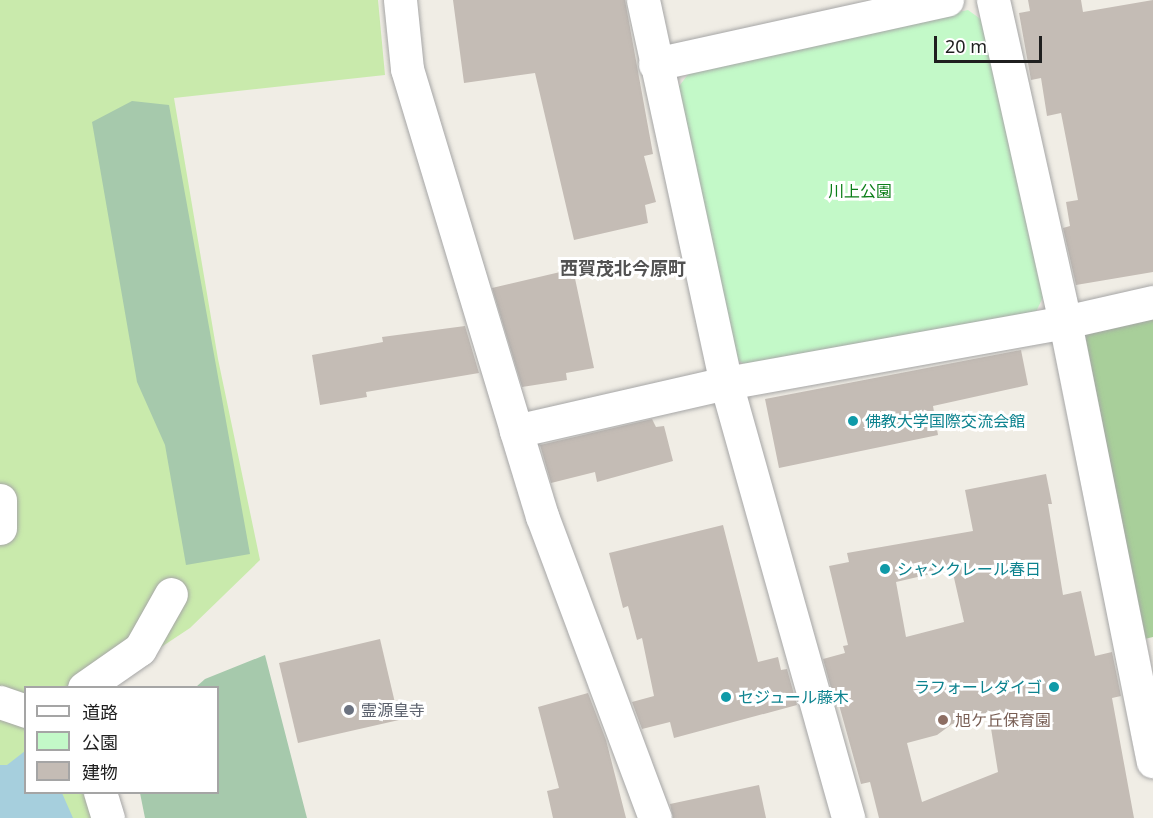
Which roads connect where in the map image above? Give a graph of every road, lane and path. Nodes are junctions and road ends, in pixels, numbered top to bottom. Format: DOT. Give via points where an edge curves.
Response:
graph roads {
  1 [pos="400,0"];
  2 [pos="643,0"];
  3 [pos="947,0"];
  4 [pos="993,0"];
  5 [pos="655,64"];
  6 [pos="1153,302"];
  7 [pos="1065,322"];
  8 [pos="726,383"];
  9 [pos="516,431"];
  10 [pos="0,500"];
  11 [pos="0,528"];
  12 [pos="171,594"];
  13 [pos="85,686"];
  14 [pos="0,702"];
  15 [pos="24,710"];
  16 [pos="1153,761"];
  17 [pos="101,794"];
  18 [pos="108,818"];
  19 [pos="654,818"];
  20 [pos="848,818"];
  1 -- 9 [label="street" via="407,69"];
  2 -- 5 [label="street"];
  3 -- 5 [label="street"];
  4 -- 7 [label="street"];
  5 -- 8 [label="street"];
  6 -- 7 [label="street"];
  7 -- 8 [label="street"];
  7 -- 16 [label="street"];
  8 -- 9 [label="street"];
  8 -- 20 [label="street"];
  9 -- 19 [label="street" via="542,516"];
  10 -- 11 [label="street"];
  12 -- 13 [label="street" via="140,649"];
  14 -- 15 [label="street"];
  17 -- 18 [label="street"];
}
